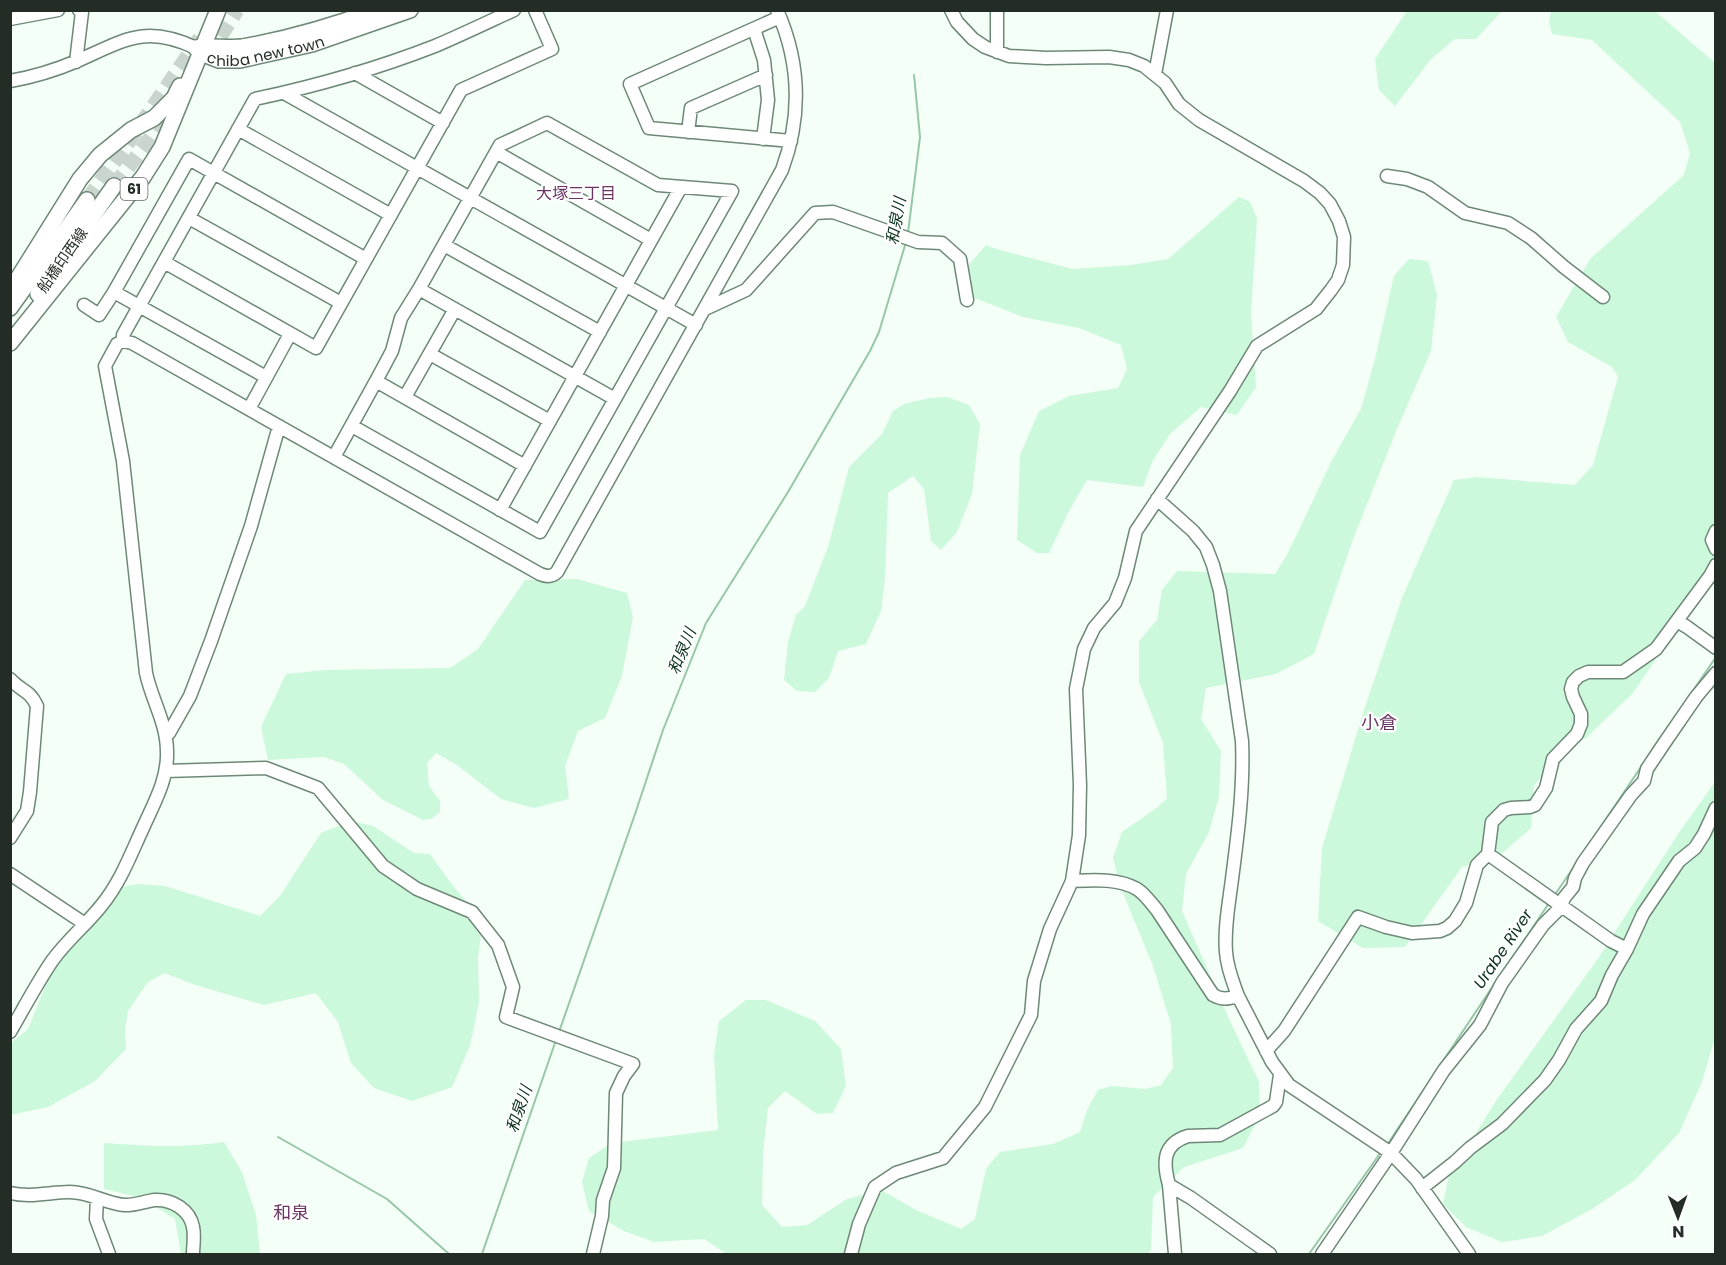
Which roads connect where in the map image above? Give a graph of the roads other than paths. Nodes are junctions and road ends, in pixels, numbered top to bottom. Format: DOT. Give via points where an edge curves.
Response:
graph roads {
  1 [pos="58,10"];
  2 [pos="210,10"];
  3 [pos="218,10"];
  4 [pos="376,10"];
  5 [pos="410,10"];
  6 [pos="514,10"];
  7 [pos="535,10"];
  8 [pos="951,10"];
  9 [pos="998,10"];
  10 [pos="1167,10"];
  11 [pos="82,11"];
  12 [pos="778,14"];
  13 [pos="10,19"];
  14 [pos="754,29"];
  15 [pos="200,49"];
  16 [pos="997,52"];
  17 [pos="76,62"];
  18 [pos="355,73"];
  19 [pos="1155,74"];
  20 [pos="766,75"];
  21 [pos="10,81"];
  22 [pos="284,93"];
  23 [pos="443,123"];
  24 [pos="238,129"];
  25 [pos="688,132"];
  26 [pos="763,139"];
  27 [pos="791,141"];
  28 [pos="496,152"];
  29 [pos="417,168"];
  30 [pos="214,173"];
  31 [pos="1387,176"];
  32 [pos="114,186"];
  33 [pos="681,187"];
  34 [pos="470,198"];
  35 [pos="87,200"];
  36 [pos="391,215"];
  37 [pos="189,218"];
  38 [pos="651,240"];
  39 [pos="444,244"];
  40 [pos="366,259"];
  41 [pos="164,262"];
  42 [pos="626,286"];
  43 [pos="419,289"];
  44 [pos="10,291"];
  45 [pos="114,292"];
  46 [pos="1603,297"];
  47 [pos="967,300"];
  48 [pos="341,303"];
  49 [pos="84,305"];
  50 [pos="139,306"];
  51 [pos="10,308"];
  52 [pos="666,308"];
  53 [pos="455,309"];
  54 [pos="705,309"];
  55 [pos="696,326"];
  56 [pos="600,332"];
  57 [pos="10,334"];
  58 [pos="290,334"];
  59 [pos="123,341"];
  60 [pos="10,343"];
  61 [pos="430,354"];
  62 [pos="575,376"];
  63 [pos="266,377"];
  64 [pos="376,381"];
  65 [pos="405,397"];
  66 [pos="615,399"];
  67 [pos="249,409"];
  68 [pos="550,421"];
  69 [pos="279,426"];
  70 [pos="352,426"];
  71 [pos="334,457"];
  72 [pos="525,466"];
  73 [pos="1157,499"];
  74 [pos="500,510"];
  75 [pos="1716,531"];
  76 [pos="1716,549"];
  77 [pos="1716,565"];
  78 [pos="1677,621"];
  79 [pos="1716,648"];
  80 [pos="1716,673"];
  81 [pos="10,679"];
  82 [pos="169,733"];
  83 [pos="166,771"];
  84 [pos="1716,808"];
  85 [pos="10,838"];
  86 [pos="1488,854"];
  87 [pos="10,874"];
  88 [pos="1072,881"];
  89 [pos="1561,907"];
  90 [pos="85,924"];
  91 [pos="1627,949"];
  92 [pos="1238,996"];
  93 [pos="10,1032"];
  94 [pos="1266,1051"];
  95 [pos="1280,1075"];
  96 [pos="1391,1154"];
  97 [pos="1169,1185"];
  98 [pos="1422,1188"];
  99 [pos="10,1194"];
  100 [pos="97,1198"];
  101 [pos="109,1254"];
  102 [pos="193,1254"];
  103 [pos="593,1254"];
  104 [pos="851,1254"];
  105 [pos="1175,1254"];
  106 [pos="1270,1254"];
  107 [pos="1322,1254"];
  108 [pos="1469,1254"];
  1 -- 13 [label="street"];
  2 -- 15 [label="main road, 61"];
  3 -- 15 [label="main road, 61"];
  4 -- 15 [label="main road, chiba new town" via="250,45"];
  5 -- 15 [label="main road, chiba new town" via="312,44 240,60 219,60"];
  6 -- 18 [label="street" via="436,45"];
  7 -- 23 [label="street" via="552,49 461,90"];
  8 -- 16 [label="street" via="973,39"];
  9 -- 16 [label="street"];
  10 -- 19 [label="street"];
  11 -- 17 [label="street"];
  12 -- 14 [label="street"];
  12 -- 27 [label="street" via="788,35 797,91"];
  14 -- 20 [label="street"];
  14 -- 25 [label="street" via="630,84 649,128"];
  15 -- 17 [label="street" via="173,38 135,37"];
  15 -- 44 [label="main road" via="174,98 154,118 131,130 100,155 80,179"];
  15 -- 60 [label="main road, 61" via="162,147 143,177"];
  16 -- 19 [label="street" via="1046,58 1109,57 1129,60"];
  17 -- 21 [label="street"];
  18 -- 22 [label="street"];
  18 -- 23 [label="street"];
  19 -- 73 [label="street" via="1179,104 1199,120 1320,193 1340,221 1344,237 1343,265 1331,290 1316,309 1257,346"];
  20 -- 25 [label="street" via="691,108"];
  20 -- 26 [label="street" via="768,100"];
  22 -- 24 [label="street" via="255,99"];
  22 -- 29 [label="street"];
  23 -- 29 [label="street"];
  24 -- 30 [label="street"];
  24 -- 36 [label="street"];
  25 -- 26 [label="street"];
  26 -- 27 [label="street"];
  27 -- 54 [label="street" via="777,179"];
  28 -- 33 [label="street" via="500,145 547,123 657,185"];
  28 -- 34 [label="street"];
  28 -- 38 [label="street"];
  29 -- 34 [label="street"];
  29 -- 36 [label="street"];
  30 -- 37 [label="street"];
  30 -- 40 [label="street"];
  30 -- 45 [label="street" via="189,159"];
  31 -- 46 [label="street" via="1428,187 1465,213 1508,223"];
  32 -- 57 [label="main road, 船橋印西線 / 61"];
  33 -- 38 [label="street"];
  33 -- 52 [label="street" via="732,191"];
  34 -- 39 [label="street"];
  34 -- 42 [label="street"];
  35 -- 51 [label="main road, 船橋印西線"];
  36 -- 40 [label="street"];
  37 -- 41 [label="street"];
  37 -- 48 [label="street"];
  38 -- 42 [label="street"];
  39 -- 43 [label="street"];
  39 -- 56 [label="street"];
  40 -- 48 [label="street"];
  41 -- 50 [label="street"];
  41 -- 58 [label="street"];
  42 -- 52 [label="street"];
  42 -- 56 [label="street"];
  43 -- 53 [label="street"];
  43 -- 64 [label="street" via="401,318 392,351"];
  45 -- 49 [label="street" via="99,315"];
  45 -- 50 [label="street"];
  47 -- 54 [label="street" via="960,259 942,243 918,242 833,212 814,213 746,290"];
  48 -- 58 [label="street" via="316,348"];
  50 -- 59 [label="street"];
  50 -- 63 [label="street"];
  52 -- 55 [label="street"];
  52 -- 66 [label="street"];
  53 -- 61 [label="street"];
  53 -- 62 [label="street"];
  54 -- 55 [label="street"];
  55 -- 71 [label="street" via="554,575 540,574"];
  56 -- 62 [label="street"];
  58 -- 63 [label="street"];
  59 -- 67 [label="street"];
  59 -- 83 [label="street" via="117,344 104,369 123,461 146,673 164,724"];
  61 -- 65 [label="street"];
  61 -- 68 [label="street"];
  62 -- 66 [label="street"];
  62 -- 68 [label="street"];
  63 -- 67 [label="street"];
  64 -- 65 [label="street"];
  64 -- 70 [label="street"];
  65 -- 72 [label="street"];
  66 -- 74 [label="street" via="540,532"];
  67 -- 69 [label="street"];
  68 -- 72 [label="street"];
  69 -- 71 [label="street"];
  69 -- 82 [label="street" via="251,525 211,641 190,696"];
  70 -- 71 [label="street"];
  70 -- 74 [label="street"];
  72 -- 74 [label="street"];
  73 -- 88 [label="street" via="1136,531 1115,603 1094,628 1084,650 1076,689 1079,835"];
  73 -- 92 [label="street" via="1206,547 1220,591 1243,763 1226,939 1229,970"];
  75 -- 76 [label="street" via="1712,540"];
  77 -- 78 [label="street"];
  78 -- 79 [label="street"];
  78 -- 86 [label="street" via="1656,649 1623,672 1588,672 1573,682 1571,688 1581,724 1553,759 1546,788 1535,806 1504,810 1492,822"];
  80 -- 89 [label="street" via="1695,697 1647,770 1644,781 1583,864"];
  81 -- 85 [label="street" via="31,694 37,706 27,811"];
  83 -- 90 [label="street" via="121,875"];
  83 -- 103 [label="street" via="266,768 318,788 383,866 417,889 472,912 498,945 513,987 507,1017 633,1064 616,1092 614,1168 603,1200"];
  84 -- 91 [label="street" via="1695,848 1679,861 1643,914"];
  86 -- 89 [label="street"];
  86 -- 94 [label="street" via="1477,865 1461,914 1447,928 1412,933 1358,917 1284,1031"];
  87 -- 90 [label="street"];
  88 -- 92 [label="street" via="1112,881 1137,889 1157,910 1213,994 1220,999"];
  88 -- 104 [label="street" via="1050,929 1034,981 1031,1015 985,1107 943,1158 896,1173 875,1187"];
  89 -- 91 [label="street"];
  89 -- 96 [label="street" via="1543,925 1503,983 1480,1025 1444,1070"];
  90 -- 93 [label="street" via="52,962"];
  91 -- 98 [label="street" via="1601,1001 1576,1029 1545,1080 1502,1124"];
  92 -- 94 [label="street"];
  94 -- 95 [label="street"];
  95 -- 96 [label="street"];
  95 -- 97 [label="street" via="1274,1106 1220,1135 1183,1137 1172,1146 1164,1161"];
  96 -- 98 [label="street"];
  96 -- 107 [label="street"];
  97 -- 105 [label="street"];
  97 -- 106 [label="street"];
  98 -- 108 [label="street"];
  99 -- 100 [label="street" via="71,1192"];
  100 -- 101 [label="street" via="96,1219"];
  100 -- 102 [label="street" via="123,1205 153,1200 175,1204 191,1220"];
}
